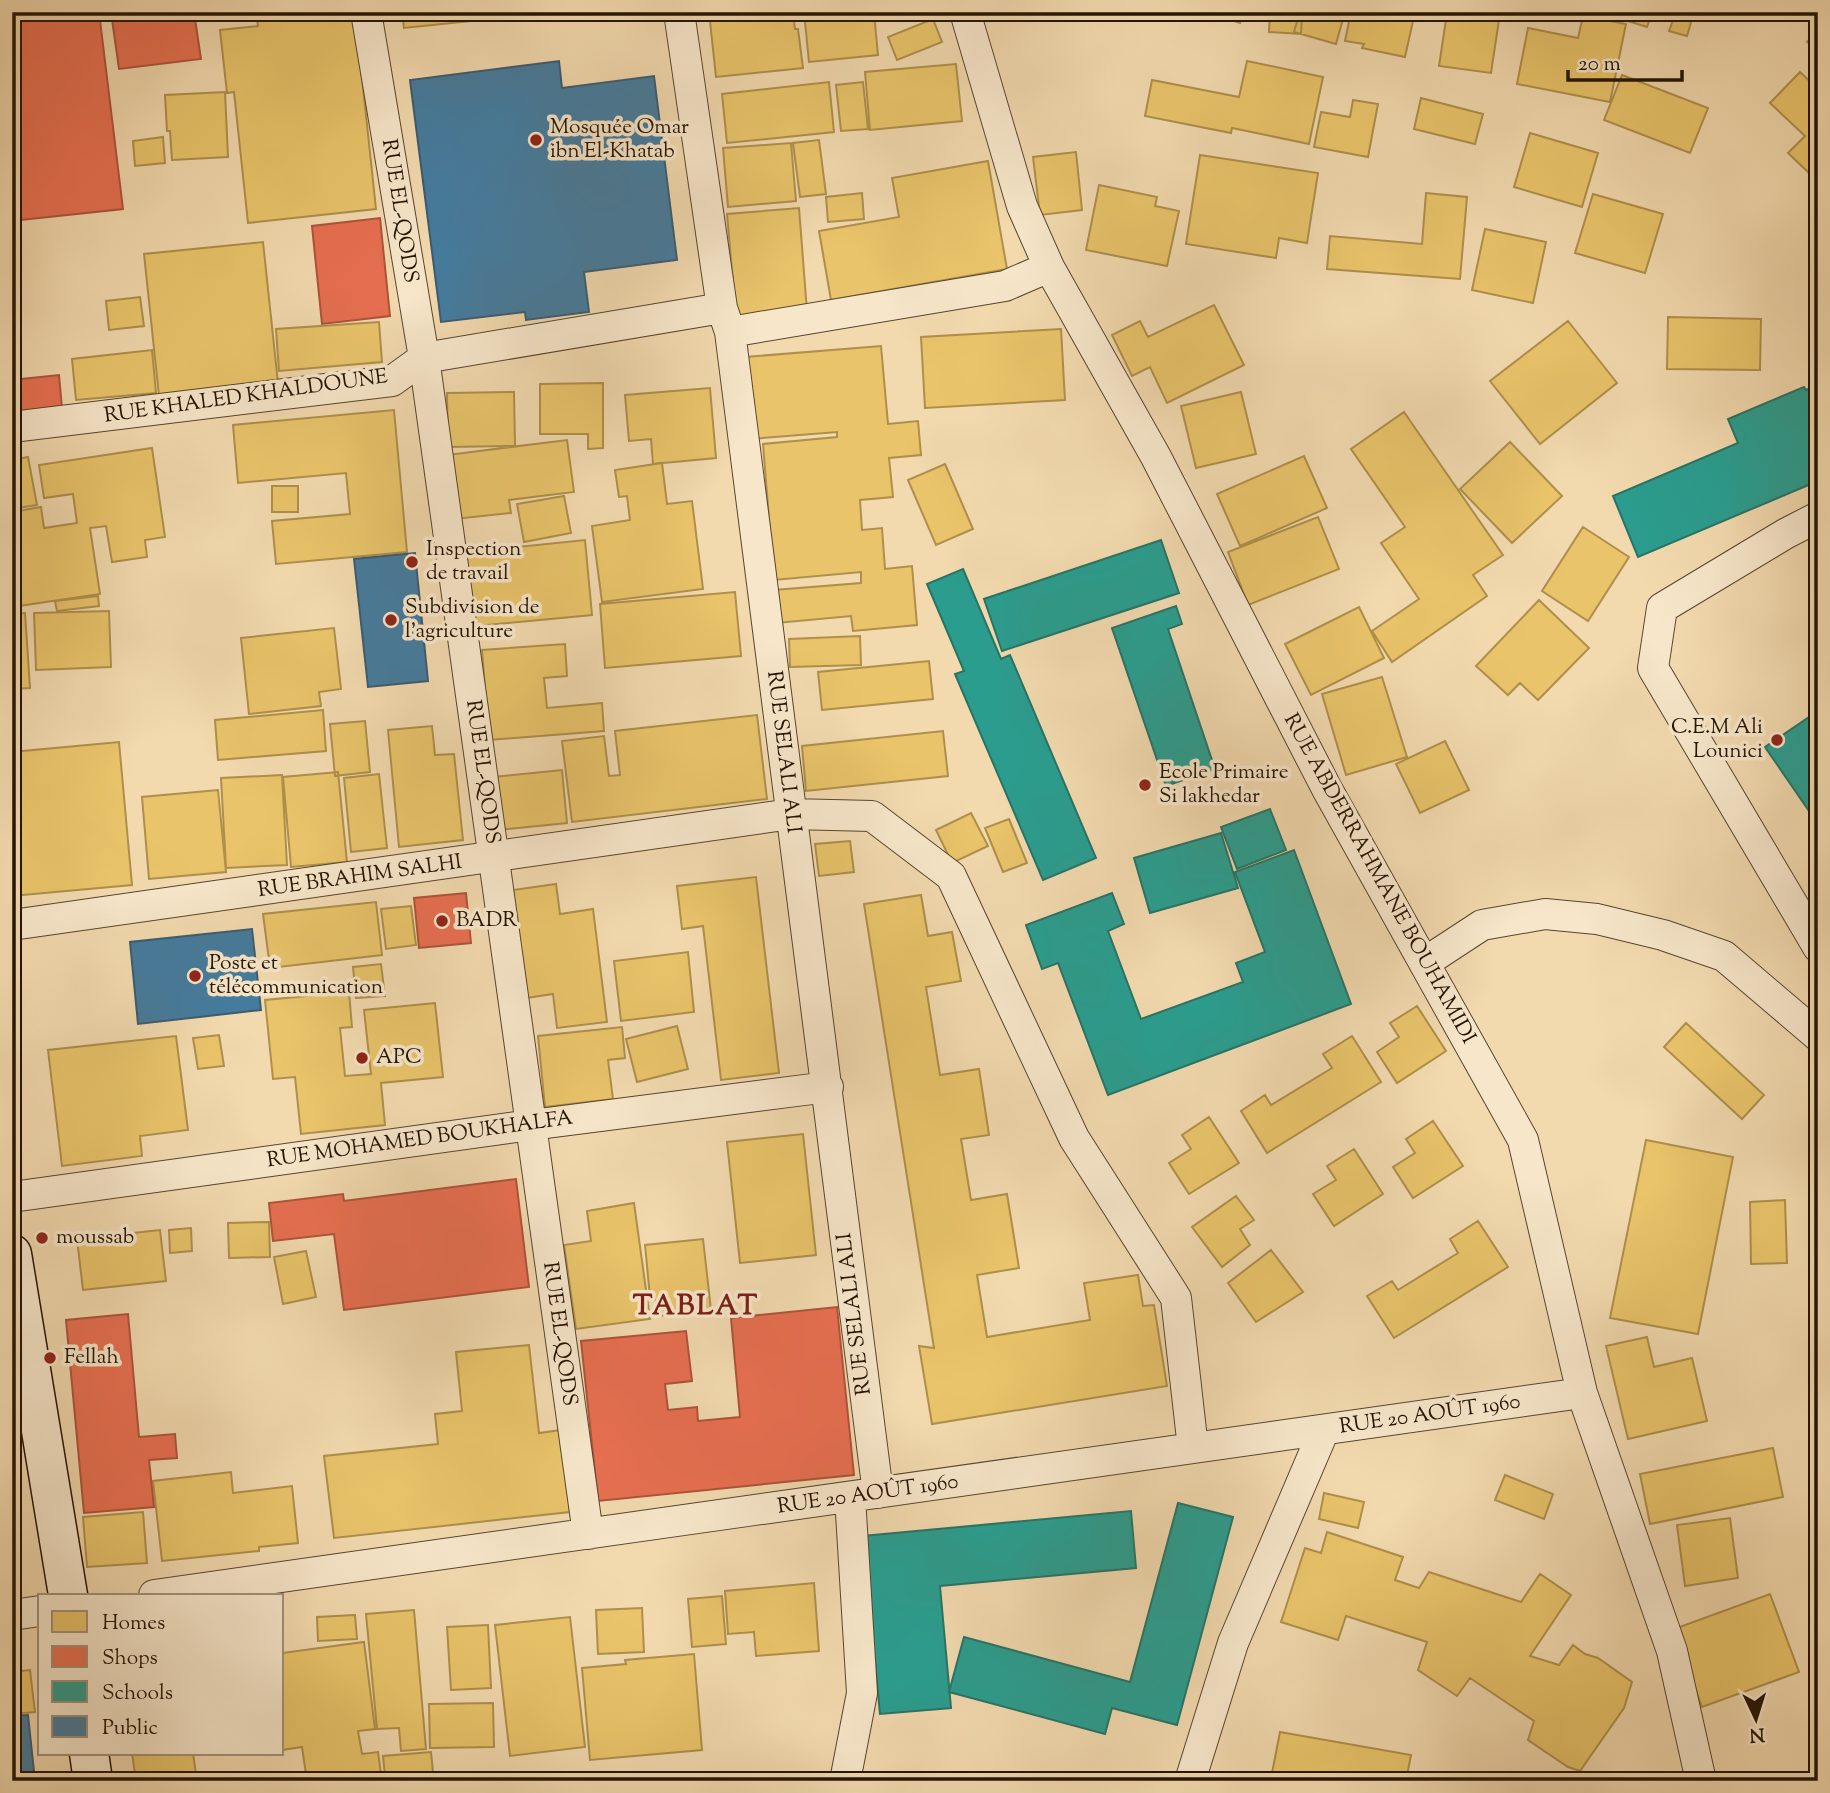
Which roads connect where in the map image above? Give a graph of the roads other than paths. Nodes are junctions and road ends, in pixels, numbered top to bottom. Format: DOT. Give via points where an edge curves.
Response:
graph roads {
  1 [pos="366,12"];
  2 [pos="679,12"];
  3 [pos="965,12"];
  4 [pos="1049,267"];
  5 [pos="726,320"];
  6 [pos="424,358"];
  7 [pos="12,427"];
  8 [pos="1818,517"];
  9 [pos="790,814"];
  10 [pos="494,858"];
  11 [pos="12,925"];
  12 [pos="1818,947"];
  13 [pos="1424,962"];
  14 [pos="1818,1036"];
  15 [pos="828,1087"];
  16 [pos="531,1125"];
  17 [pos="12,1197"];
  18 [pos="12,1254"];
  19 [pos="1582,1393"];
  20 [pos="1324,1430"];
  21 [pos="1193,1448"];
  22 [pos="864,1495"];
  23 [pos="588,1534"];
  24 [pos="68,1594"];
  25 [pos="161,1594"];
  26 [pos="38,1611"];
  27 [pos="12,1615"];
  28 [pos="89,1755"];
  29 [pos="93,1781"];
  30 [pos="845,1781"];
  31 [pos="1190,1781"];
  32 [pos="1701,1781"];
  1 -- 6 [label="street, RUE EL-QODS"];
  2 -- 5 [label="street, RUE SELALI ALI"];
  3 -- 4 [label="street, RUE ABDERRAHMANE BOUHAMIDI" via="1022,206"];
  4 -- 5 [label="street, RUE KHALED KHALDOUNE" via="1005,286"];
  4 -- 13 [label="street, RUE ABDERRAHMANE BOUHAMIDI" via="1156,457 1327,789"];
  5 -- 6 [label="street, RUE KHALED KHALDOUNE"];
  5 -- 9 [label="street, RUE SELALI ALI"];
  6 -- 7 [label="street, RUE KHALED KHALDOUNE" via="392,381"];
  6 -- 10 [label="street, RUE EL-QODS"];
  8 -- 12 [label="street" via="1662,608 1653,668"];
  9 -- 10 [label="street, RUE BRAHIM SALHI"];
  9 -- 15 [label="street, RUE SELALI ALI"];
  9 -- 21 [label="street, RUE BRAHIM SALHI" via="872,816 951,876 1074,1138 1176,1298"];
  10 -- 11 [label="street, RUE BRAHIM SALHI"];
  10 -- 16 [label="street, RUE EL-QODS"];
  13 -- 14 [label="street" via="1482,925 1545,914 1597,919 1724,956"];
  13 -- 19 [label="street, RUE ABDERRAHMANE BOUHAMIDI" via="1523,1140"];
  15 -- 16 [label="street, RUE MOHAMED BOUKHALFA"];
  15 -- 22 [label="street, RUE SELALI ALI"];
  16 -- 17 [label="street, RUE MOHAMED BOUKHALFA"];
  16 -- 23 [label="street, RUE EL-QODS"];
  18 -- 24 [label="main road"];
  19 -- 20 [label="street, RUE 20 AOÛT 1960"];
  19 -- 32 [label="street, RUE ABDERRAHMANE BOUHAMIDI" via="1672,1651"];
  20 -- 21 [label="street, RUE 20 AOÛT 1960"];
  20 -- 31 [label="street" via="1233,1643"];
  21 -- 22 [label="street, RUE 20 AOÛT 1960"];
  22 -- 23 [label="street, RUE 20 AOÛT 1960"];
  22 -- 30 [label="street, RUE SELALI ALI" via="862,1693"];
  23 -- 25 [label="street, RUE 20 AOÛT 1960"];
  26 -- 27 [label="street"];
  28 -- 29 [label="main road"];
}
